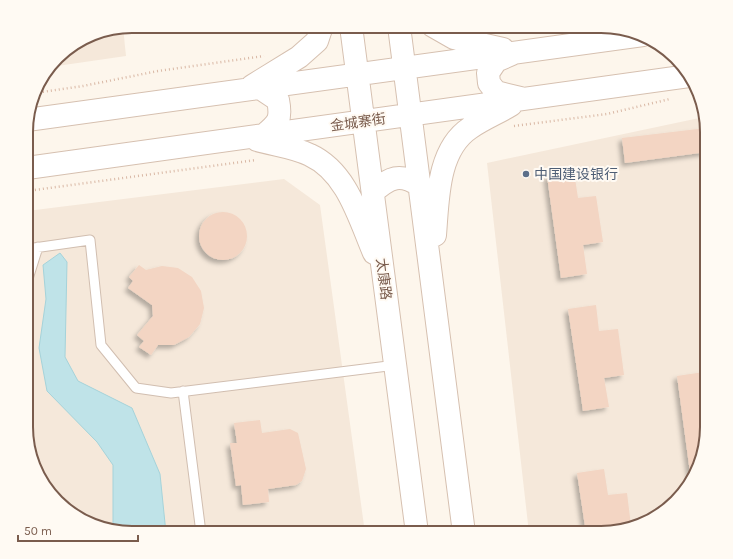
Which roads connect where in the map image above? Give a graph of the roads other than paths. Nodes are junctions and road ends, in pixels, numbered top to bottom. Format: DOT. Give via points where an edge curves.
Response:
graph roads {
  1 [pos="320,33"];
  2 [pos="351,33"];
  3 [pos="400,33"];
  4 [pos="445,33"];
  5 [pos="629,37"];
  6 [pos="516,52"];
  7 [pos="405,68"];
  8 [pos="358,75"];
  9 [pos="683,77"];
  10 [pos="252,89"];
  11 [pos="523,99"];
  12 [pos="410,115"];
  13 [pos="34,119"];
  14 [pos="364,122"];
  15 [pos="256,137"];
  16 [pos="33,167"];
  17 [pos="420,185"];
  18 [pos="373,192"];
  19 [pos="38,247"];
  20 [pos="33,248"];
  21 [pos="33,263"];
  22 [pos="431,272"];
  23 [pos="384,274"];
  24 [pos="396,365"];
  25 [pos="183,391"];
  26 [pos="200,526"];
  27 [pos="416,526"];
  28 [pos="463,526"];
  1 -- 10 [label="main road" via="317,41 299,58"];
  2 -- 8 [label="main road, 太康路"];
  3 -- 7 [label="main road"];
  4 -- 6 [label="main road" via="454,38"];
  5 -- 6 [label="main road"];
  6 -- 7 [label="main road"];
  6 -- 11 [label="main road" via="496,61 488,73 489,83 496,92"];
  7 -- 8 [label="main road"];
  7 -- 12 [label="main road"];
  8 -- 10 [label="main road"];
  8 -- 14 [label="main road, 太康路"];
  9 -- 11 [label="main road, 金城寨街"];
  10 -- 13 [label="main road"];
  10 -- 15 [label="main road" via="278,100 280,112 278,123"];
  11 -- 12 [label="main road, 金城寨街"];
  11 -- 22 [label="main road" via="469,129 451,149 441,177"];
  12 -- 14 [label="main road, 金城寨街"];
  12 -- 17 [label="main road"];
  14 -- 15 [label="main road, 金城寨街"];
  14 -- 18 [label="main road, 太康路"];
  15 -- 16 [label="main road, 金城寨街"];
  15 -- 23 [label="main road" via="310,154 330,167 345,187"];
  17 -- 18 [label="main road" via="408,178 387,180"];
  17 -- 22 [label="main road"];
  18 -- 23 [label="main road, 太康路"];
  19 -- 20 [label="lane"];
  19 -- 21 [label="lane"];
  19 -- 25 [label="lane" via="90,240 102,345 136,388 171,393"];
  22 -- 28 [label="main road"];
  23 -- 24 [label="main road, 太康路"];
  24 -- 25 [label="lane"];
  24 -- 27 [label="main road, 太康路"];
  25 -- 26 [label="lane"];
}
